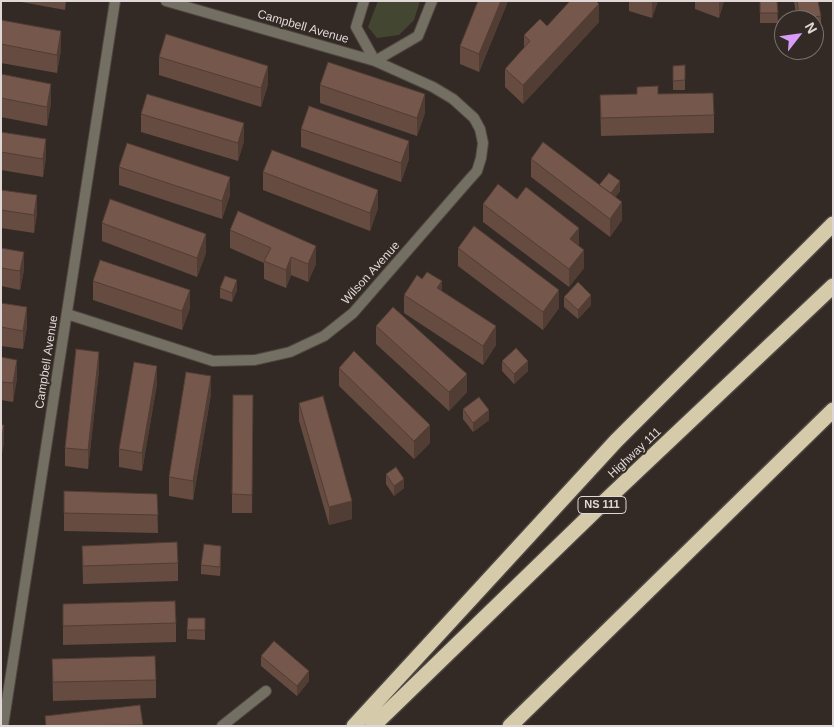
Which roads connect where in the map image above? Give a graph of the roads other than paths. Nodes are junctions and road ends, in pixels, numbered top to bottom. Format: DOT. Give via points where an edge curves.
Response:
graph roads {
  1 [pos="115,1"];
  2 [pos="166,1"];
  3 [pos="364,1"];
  4 [pos="432,1"];
  5 [pos="376,61"];
  6 [pos="833,224"];
  7 [pos="833,286"];
  8 [pos="67,314"];
  9 [pos="833,410"];
  10 [pos="266,691"];
  11 [pos="3,726"];
  12 [pos="222,726"];
  13 [pos="354,726"];
  14 [pos="373,726"];
  15 [pos="510,726"];
  1 -- 8 [label="street, Campbell Avenue"];
  2 -- 5 [label="street, Campbell Avenue"];
  3 -- 5 [label="street" via="356,28"];
  4 -- 5 [label="street" via="418,36"];
  5 -- 8 [label="street, Wilson Avenue" via="433,86 465,108 480,129 482,150 477,170 353,313 324,336 290,352 236,362 213,361"];
  6 -- 13 [label="highway" via="616,441"];
  7 -- 14 [label="highway, Highway 111 / NS 111"];
  8 -- 11 [label="street, Campbell Avenue"];
  9 -- 15 [label="highway"];
  10 -- 12 [label="street"];
}
